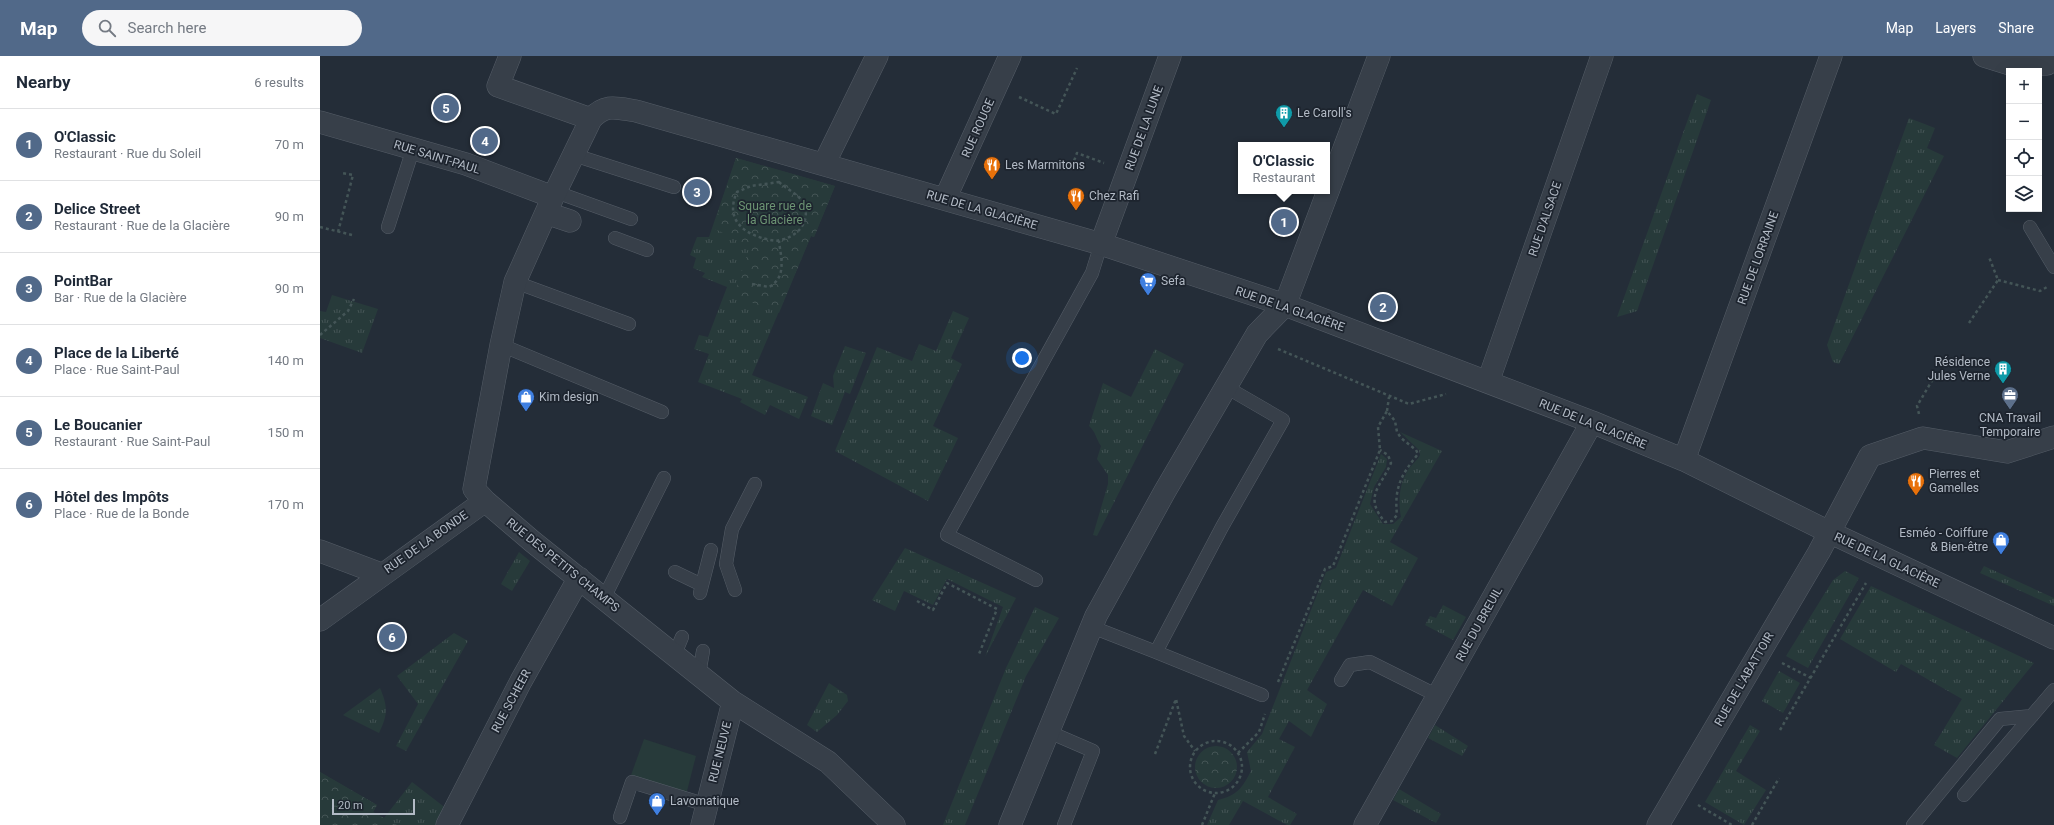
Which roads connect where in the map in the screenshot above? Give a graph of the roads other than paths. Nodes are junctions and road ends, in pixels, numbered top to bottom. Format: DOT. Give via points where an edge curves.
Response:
graph roads {
  1 [pos="510,56"];
  2 [pos="877,56"];
  3 [pos="1010,56"];
  4 [pos="1170,56"];
  5 [pos="1379,56"];
  6 [pos="1602,56"];
  7 [pos="1831,56"];
  8 [pos="1984,56"];
  9 [pos="2052,56"];
  10 [pos="591,119"];
  11 [pos="320,122"];
  12 [pos="413,149"];
  13 [pos="574,155"];
  14 [pos="824,164"];
  15 [pos="1330,186"];
  16 [pos="674,187"];
  17 [pos="1327,194"];
  18 [pos="945,199"];
  19 [pos="552,201"];
  20 [pos="631,219"];
  21 [pos="570,222"];
  22 [pos="388,227"];
  23 [pos="2030,227"];
  24 [pos="615,238"];
  25 [pos="1101,244"];
  26 [pos="647,250"];
  27 [pos="2054,267"];
  28 [pos="515,282"];
  29 [pos="1285,305"];
  30 [pos="629,324"];
  31 [pos="501,345"];
  32 [pos="1488,382"];
  33 [pos="1226,388"];
  34 [pos="662,412"];
  35 [pos="1592,422"];
  36 [pos="2054,437"];
  37 [pos="1684,460"];
  38 [pos="664,478"];
  39 [pos="755,484"];
  40 [pos="485,501"];
  41 [pos="1829,532"];
  42 [pos="711,550"];
  43 [pos="320,551"];
  44 [pos="676,572"];
  45 [pos="382,574"];
  46 [pos="579,578"];
  47 [pos="1036,580"];
  48 [pos="735,590"];
  49 [pos="604,598"];
  50 [pos="320,620"];
  51 [pos="1092,627"];
  52 [pos="2054,638"];
  53 [pos="703,650"];
  54 [pos="1156,652"];
  55 [pos="699,674"];
  56 [pos="1341,680"];
  57 [pos="2054,690"];
  58 [pos="1262,695"];
  59 [pos="1438,696"];
  60 [pos="733,702"];
  61 [pos="2032,716"];
  62 [pos="1049,732"];
  63 [pos="1964,795"];
  64 [pos="704,815"];
  65 [pos="620,817"];
  66 [pos="447,825"];
  67 [pos="894,825"];
  68 [pos="1010,825"];
  69 [pos="1064,825"];
  70 [pos="1365,825"];
  71 [pos="1658,825"];
  72 [pos="1913,825"];
  1 -- 10 [label="street" via="498,86"];
  2 -- 14 [label="street"];
  3 -- 18 [label="street, RUE ROUGE"];
  4 -- 25 [label="street, RUE DE LA LUNE"];
  5 -- 15 [label="street"];
  6 -- 32 [label="street, RUE D'ALSACE"];
  7 -- 37 [label="street, RUE DE LORRAINE"];
  8 -- 9 [label="street" via="2013,65 2047,64"];
  10 -- 13 [label="street, RUE DES PETITS CHAMPS"];
  10 -- 14 [label="street, RUE DE LA GLACIÈRE" via="598,112 613,106"];
  11 -- 12 [label="street, RUE SAINT-PAUL"];
  12 -- 19 [label="street, RUE SAINT-PAUL" via="466,164"];
  12 -- 22 [label="lane"];
  13 -- 16 [label="lane"];
  13 -- 19 [label="street, RUE DES PETITS CHAMPS"];
  14 -- 18 [label="street, RUE DE LA GLACIÈRE"];
  17 -- 29 [label="street"];
  18 -- 25 [label="street, RUE DE LA GLACIÈRE"];
  19 -- 20 [label="lane"];
  19 -- 21 [label="street, RUE SAINT-PAUL"];
  19 -- 28 [label="street, RUE DES PETITS CHAMPS"];
  23 -- 27 [label="lane"];
  24 -- 26 [label="lane"];
  25 -- 29 [label="street, RUE DE LA GLACIÈRE"];
  25 -- 47 [label="lane" via="1092,272 947,535"];
  28 -- 30 [label="lane"];
  28 -- 31 [label="street, RUE DES PETITS CHAMPS"];
  29 -- 32 [label="street, RUE DE LA GLACIÈRE"];
  29 -- 33 [label="street" via="1257,334"];
  31 -- 34 [label="lane"];
  31 -- 40 [label="street, RUE DES PETITS CHAMPS" via="474,489"];
  32 -- 35 [label="street, RUE DE LA GLACIÈRE"];
  33 -- 51 [label="street" via="1165,491"];
  33 -- 54 [label="lane" via="1283,420 1222,527"];
  35 -- 37 [label="street, RUE DE LA GLACIÈRE"];
  35 -- 59 [label="street, RUE DU BREUIL"];
  36 -- 41 [label="street, RUE DE L'ABATTOIR" via="2007,452 1923,438 1870,456"];
  37 -- 41 [label="street, RUE DE LA GLACIÈRE"];
  38 -- 49 [label="lane"];
  39 -- 48 [label="lane" via="732,529 726,564"];
  40 -- 45 [label="street, RUE DE LA BONDE"];
  40 -- 46 [label="street, RUE DES PETITS CHAMPS"];
  41 -- 52 [label="street, RUE DE LA GLACIÈRE"];
  41 -- 71 [label="street, RUE DE L'ABATTOIR"];
  42 -- 44 [label="lane" via="701,589"];
  43 -- 45 [label="street, RUE DE LA BONDE"];
  45 -- 50 [label="street"];
  46 -- 49 [label="street, RUE DES PETITS CHAMPS"];
  46 -- 66 [label="street, RUE SCHEER" via="521,681"];
  49 -- 55 [label="street, RUE DES PETITS CHAMPS" via="678,645"];
  51 -- 54 [label="lane"];
  51 -- 62 [label="street"];
  53 -- 55 [label="lane"];
  54 -- 58 [label="lane"];
  55 -- 60 [label="street, RUE DES PETITS CHAMPS"];
  56 -- 59 [label="lane" via="1350,665 1370,662"];
  57 -- 61 [label="lane"];
  59 -- 70 [label="street, RUE DU BREUIL"];
  60 -- 64 [label="street, RUE NEUVE"];
  60 -- 67 [label="street, RUE DES PETITS CHAMPS" via="828,762"];
  61 -- 63 [label="lane"];
  61 -- 72 [label="lane" via="2000,719"];
  62 -- 68 [label="street"];
  62 -- 69 [label="lane" via="1093,751"];
  64 -- 65 [label="lane" via="632,782"];
}
